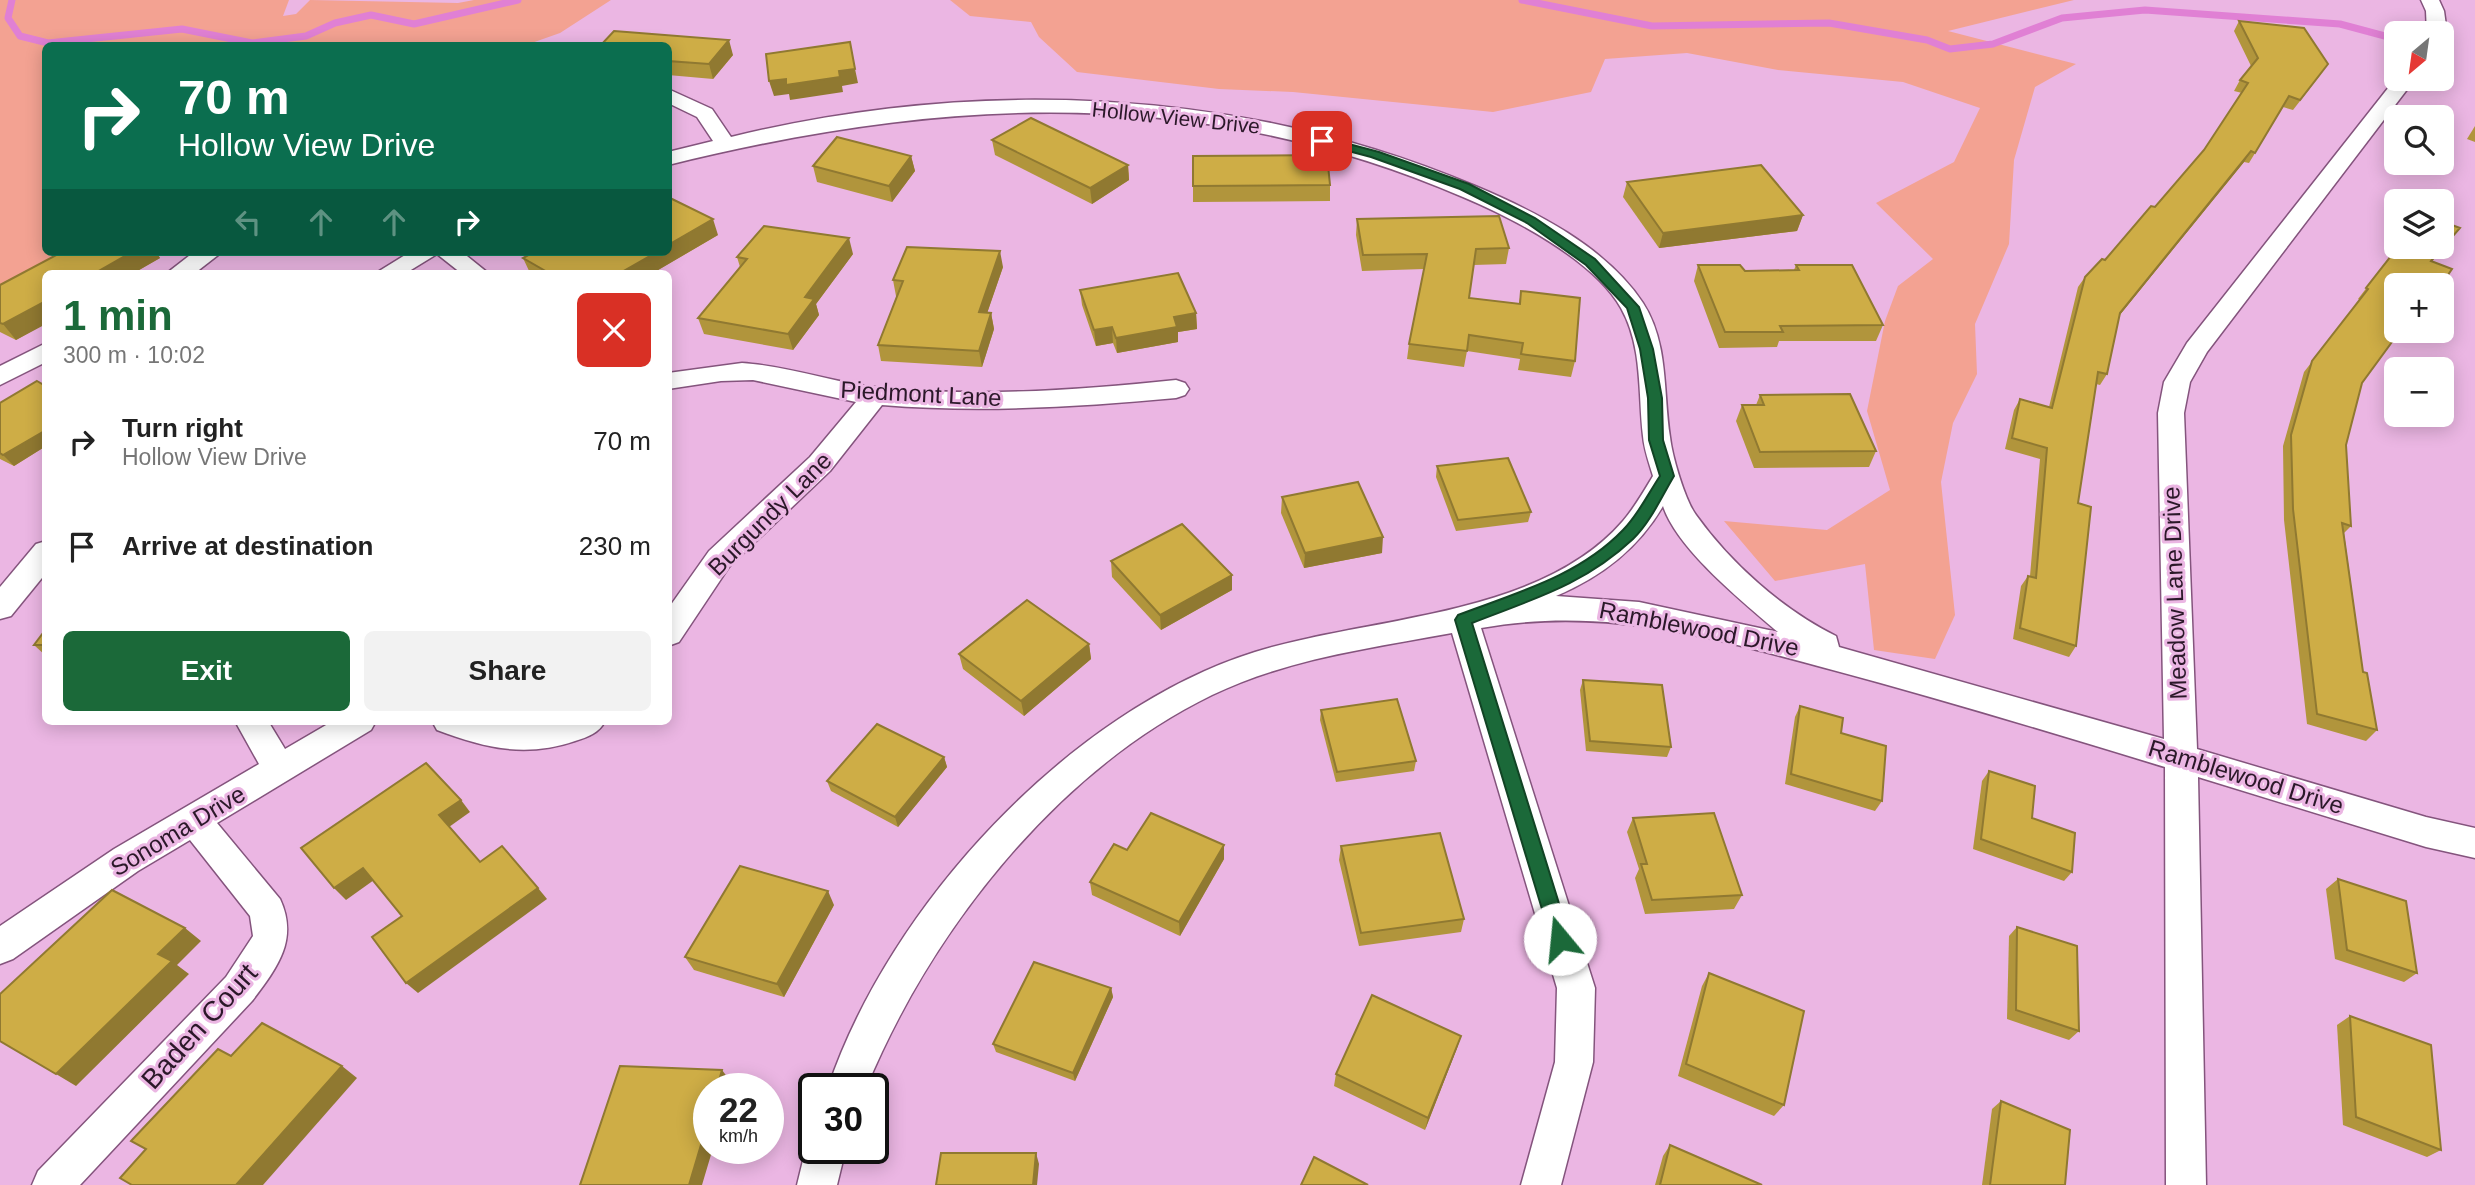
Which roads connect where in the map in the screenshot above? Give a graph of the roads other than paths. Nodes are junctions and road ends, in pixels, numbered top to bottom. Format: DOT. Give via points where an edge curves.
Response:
graph roads {
  1 [pos="2430,0"];
  2 [pos="2436,21"];
  3 [pos="2396,91"];
  4 [pos="672,97"];
  5 [pos="725,144"];
  6 [pos="672,158"];
  7 [pos="203,256"];
  8 [pos="420,256"];
  9 [pos="453,256"];
  10 [pos="183,270"];
  11 [pos="394,270"];
  12 [pos="472,270"];
  13 [pos="42,353"];
  14 [pos="0,377"];
  15 [pos="672,380"];
  16 [pos="1175,389"];
  17 [pos="875,396"];
  18 [pos="1667,476"];
  19 [pos="42,557"];
  20 [pos="0,608"];
  21 [pos="1463,620"];
  22 [pos="672,628"];
  23 [pos="1872,667"];
  24 [pos="253,725"];
  25 [pos="353,725"];
  26 [pos="458,725"];
  27 [pos="581,725"];
  28 [pos="2181,757"];
  29 [pos="280,770"];
  30 [pos="194,820"];
  31 [pos="2475,843"];
  32 [pos="0,947"];
  33 [pos="852,1073"];
  34 [pos="822,1164"];
  35 [pos="52,1185"];
  36 [pos="817,1185"];
  37 [pos="1541,1185"];
  38 [pos="2186,1185"];
  1 -- 2 [label="street"];
  3 -- 28 [label="street, Meadow Lane Drive" via="2196,349 2177,382 2171,413 2171,493"];
  4 -- 5 [label="street" via="705,113"];
  5 -- 6 [label="street, Hollow View Drive"];
  5 -- 18 [label="street, Hollow View Drive" via="861,117 1020,105 1201,117 1296,134 1401,164 1464,187 1531,220 1590,262 1633,307 1647,349 1656,440"];
  7 -- 10 [label="street"];
  8 -- 11 [label="street"];
  9 -- 12 [label="street"];
  13 -- 14 [label="street"];
  15 -- 17 [label="street, Piedmont Lane" via="753,372"];
  16 -- 17 [label="street, Piedmont Lane" via="1010,400"];
  17 -- 22 [label="street, Burgundy Lane" via="820,464 719,559"];
  18 -- 21 [label="street" via="1629,534 1588,567 1570,579"];
  18 -- 23 [label="street, Hollow View Drive" via="1681,517 1767,608 1796,629"];
  19 -- 20 [label="street"];
  21 -- 23 [label="street, Ramblewood Drive" via="1537,608 1588,607 1646,614"];
  21 -- 33 [label="street, Ramblewood Drive" via="1308,646 1198,687 1124,732 1048,792 975,872 919,949 861,1047"];
  21 -- 37 [label="street" via="1576,988 1574,1062"];
  23 -- 28 [label="street, Ramblewood Drive"];
  24 -- 29 [label="street"];
  25 -- 29 [label="street, Sonoma Drive"];
  26 -- 27 [label="street" via="479,733 530,740"];
  28 -- 31 [label="street, Ramblewood Drive"];
  28 -- 38 [label="street, Meadow Lane Drive"];
  29 -- 30 [label="street, Sonoma Drive"];
  30 -- 32 [label="street, Sonoma Drive" via="126,860"];
  30 -- 35 [label="street, Baden Court" via="267,910 271,936 260,961 239,989"];
  34 -- 36 [label="street"];
}
